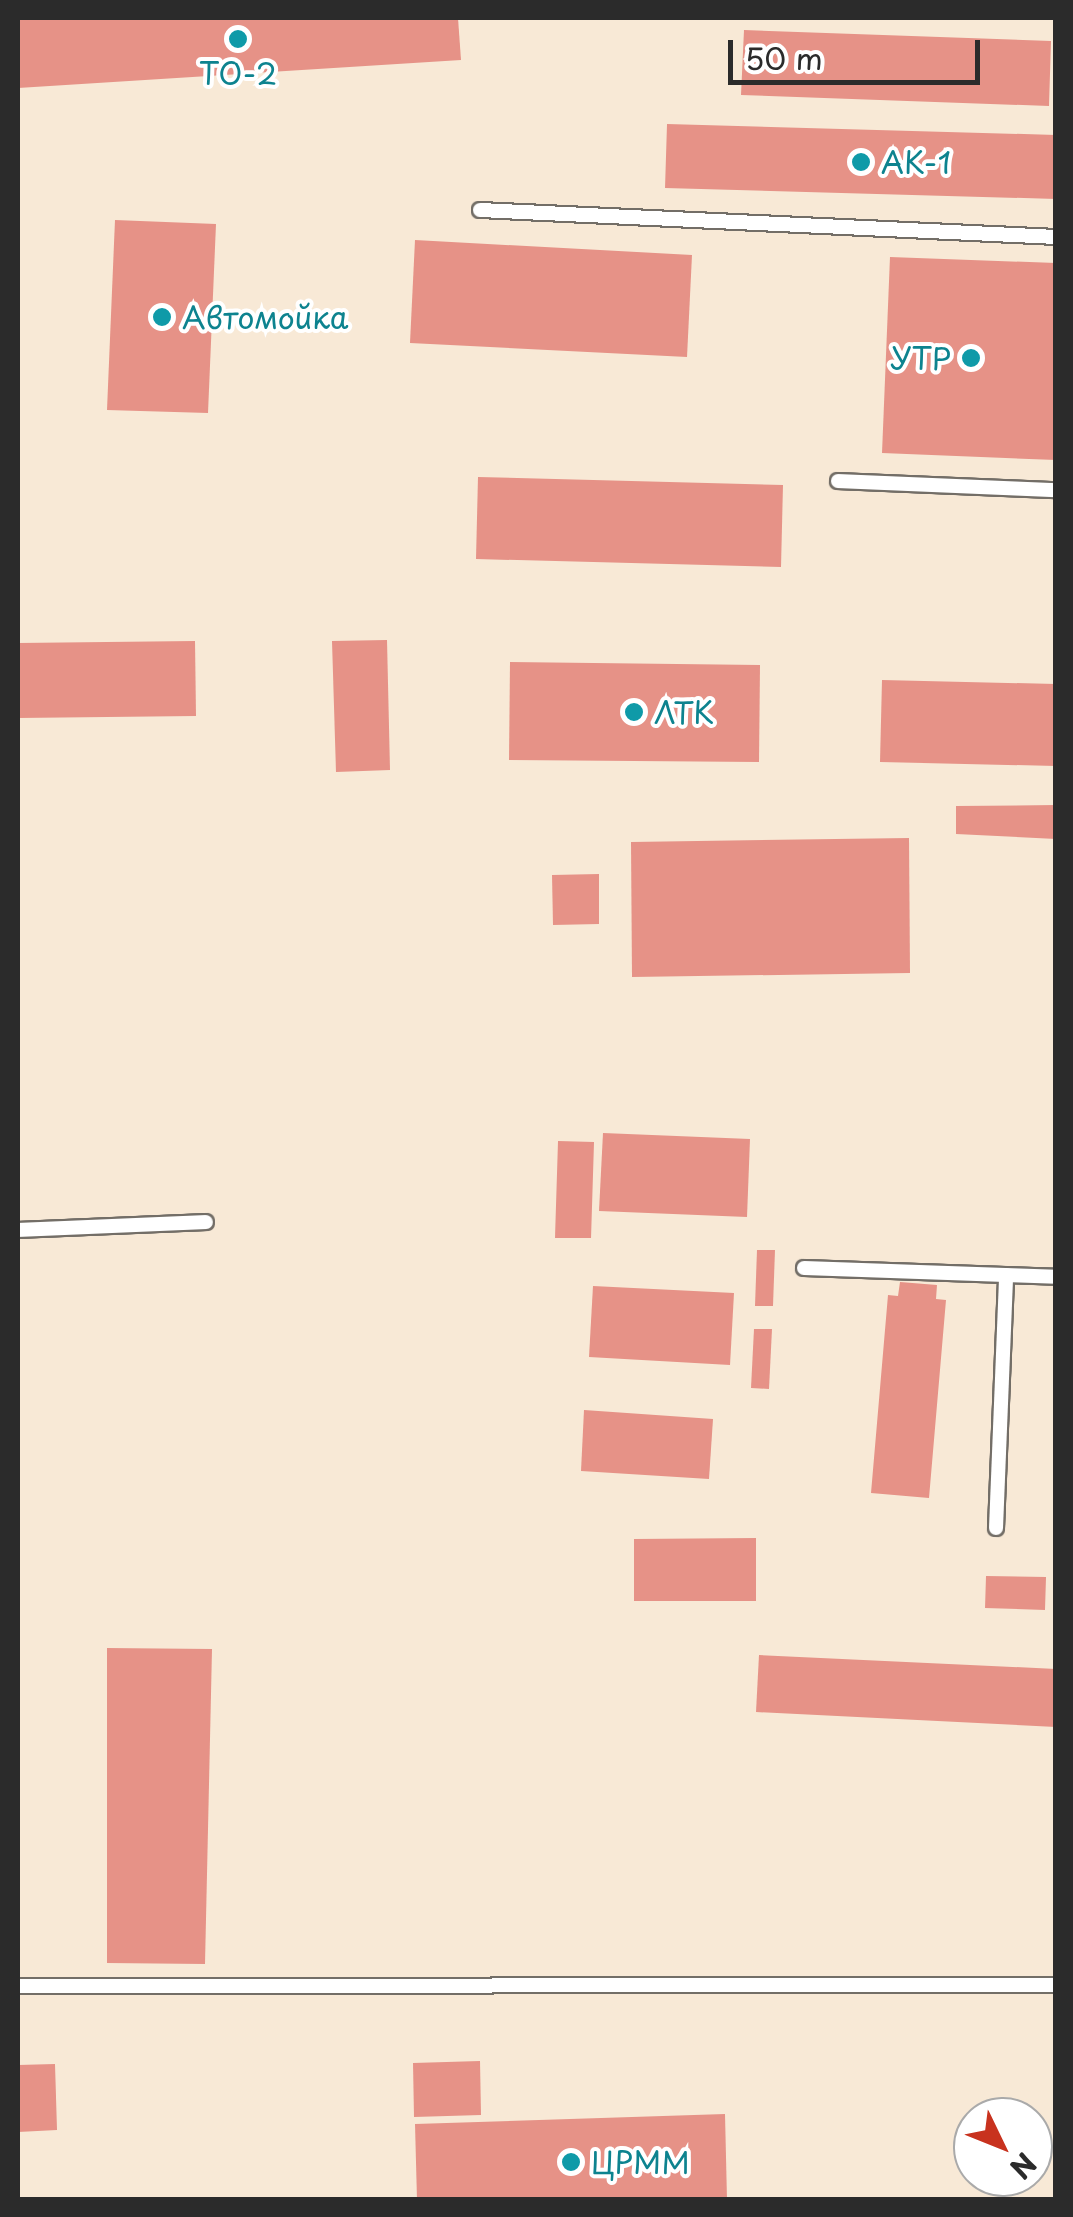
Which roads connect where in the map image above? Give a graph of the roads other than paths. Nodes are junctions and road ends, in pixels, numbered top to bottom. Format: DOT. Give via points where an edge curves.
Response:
graph roads {
  1 [pos="480,210"];
  2 [pos="1056,237"];
  3 [pos="838,480"];
  4 [pos="1056,490"];
  5 [pos="206,1222"];
  6 [pos="18,1230"];
  7 [pos="804,1268"];
  8 [pos="1006,1275"];
  9 [pos="1056,1277"];
  10 [pos="996,1528"];
  11 [pos="1056,1985"];
  12 [pos="18,1986"];
  1 -- 2 [label="lane"];
  3 -- 4 [label="lane"];
  5 -- 6 [label="lane"];
  7 -- 8 [label="lane"];
  8 -- 9 [label="lane"];
  8 -- 10 [label="lane"];
  11 -- 12 [label="lane"];
}
